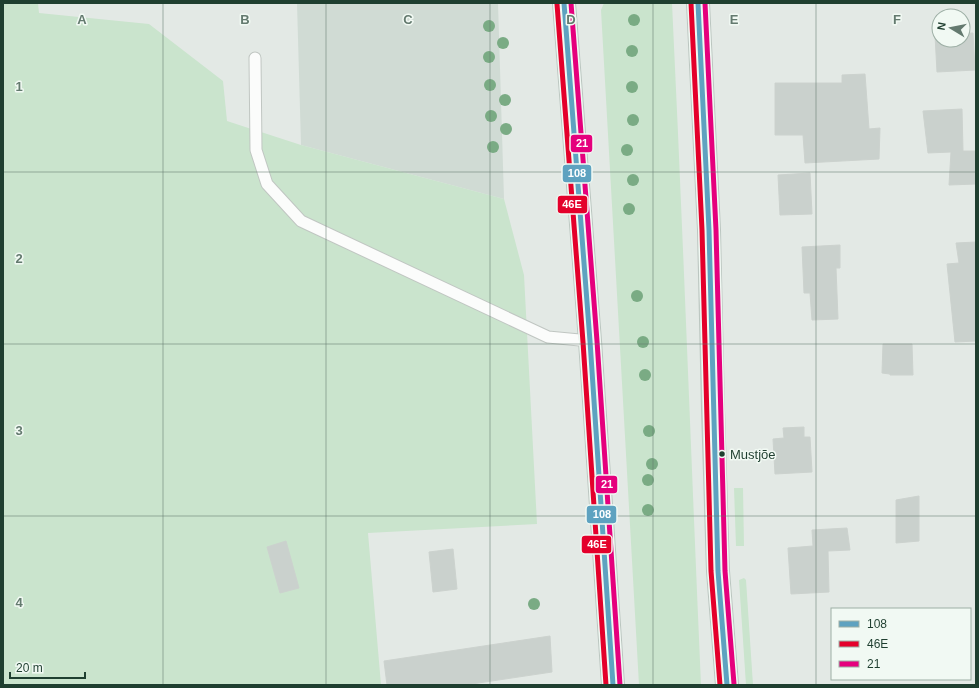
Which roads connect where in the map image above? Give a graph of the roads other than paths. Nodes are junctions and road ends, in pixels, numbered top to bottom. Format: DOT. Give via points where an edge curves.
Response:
graph roads {
  1 [pos="564,3"];
  2 [pos="698,3"];
  3 [pos="255,58"];
  4 [pos="590,341"];
  5 [pos="613,685"];
  6 [pos="727,685"];
  1 -- 4 [label="main road"];
  2 -- 6 [label="main road" via="709,230 718,571"];
  3 -- 4 [label="lane" via="256,150 267,184 302,221 548,337"];
  4 -- 5 [label="main road"];
}
